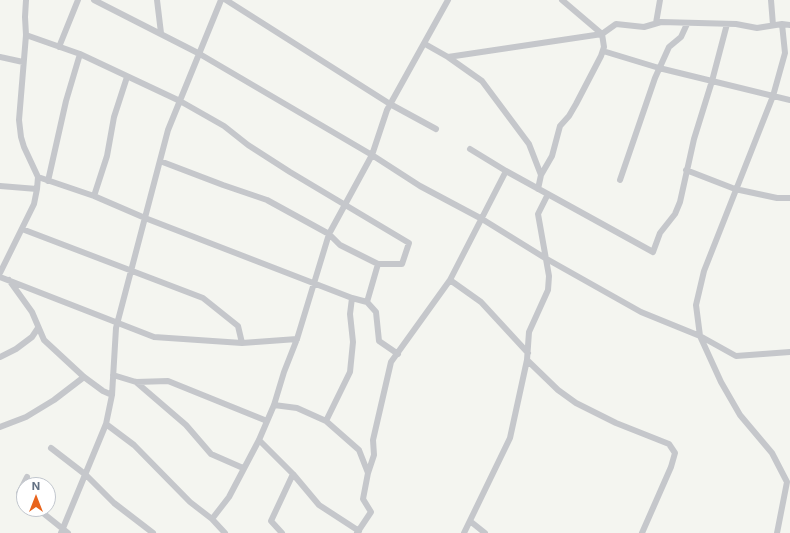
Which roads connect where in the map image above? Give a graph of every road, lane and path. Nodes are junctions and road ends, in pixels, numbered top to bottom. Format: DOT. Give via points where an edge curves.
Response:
graph roads {
  1 [pos="26,0"];
  2 [pos="78,0"];
  3 [pos="94,0"];
  4 [pos="157,0"];
  5 [pos="221,0"];
  6 [pos="226,0"];
  7 [pos="448,0"];
  8 [pos="562,0"];
  9 [pos="660,0"];
  10 [pos="771,0"];
  11 [pos="656,23"];
  12 [pos="687,24"];
  13 [pos="727,24"];
  14 [pos="782,24"];
  15 [pos="774,25"];
  16 [pos="790,25"];
  17 [pos="161,33"];
  18 [pos="602,34"];
  19 [pos="26,35"];
  20 [pos="425,44"];
  21 [pos="60,47"];
  22 [pos="603,51"];
  23 [pos="198,53"];
  24 [pos="80,54"];
  25 [pos="0,57"];
  26 [pos="448,57"];
  27 [pos="23,62"];
  28 [pos="659,68"];
  29 [pos="127,77"];
  30 [pos="712,81"];
  31 [pos="773,96"];
  32 [pos="790,100"];
  33 [pos="180,101"];
  34 [pos="390,104"];
  35 [pos="436,129"];
  36 [pos="470,149"];
  37 [pos="372,155"];
  38 [pos="160,161"];
  39 [pos="686,170"];
  40 [pos="506,171"];
  41 [pos="541,175"];
  42 [pos="38,177"];
  43 [pos="620,180"];
  44 [pos="48,181"];
  45 [pos="0,186"];
  46 [pos="37,189"];
  47 [pos="538,189"];
  48 [pos="734,190"];
  49 [pos="548,194"];
  50 [pos="94,196"];
  51 [pos="790,198"];
  52 [pos="345,206"];
  53 [pos="145,218"];
  54 [pos="482,219"];
  55 [pos="22,229"];
  56 [pos="329,234"];
  57 [pos="545,258"];
  58 [pos="378,264"];
  59 [pos="132,271"];
  60 [pos="0,273"];
  61 [pos="0,277"];
  62 [pos="9,280"];
  63 [pos="450,280"];
  64 [pos="314,283"];
  65 [pos="352,298"];
  66 [pos="367,302"];
  67 [pos="117,324"];
  68 [pos="38,328"];
  69 [pos="700,336"];
  70 [pos="297,339"];
  71 [pos="242,344"];
  72 [pos="790,352"];
  73 [pos="528,353"];
  74 [pos="398,354"];
  75 [pos="0,357"];
  76 [pos="527,360"];
  77 [pos="113,375"];
  78 [pos="84,377"];
  79 [pos="136,382"];
  80 [pos="112,395"];
  81 [pos="274,405"];
  82 [pos="267,421"];
  83 [pos="326,421"];
  84 [pos="106,424"];
  85 [pos="0,427"];
  86 [pos="259,440"];
  87 [pos="51,448"];
  88 [pos="243,468"];
  89 [pos="368,472"];
  90 [pos="293,474"];
  91 [pos="86,475"];
  92 [pos="47,517"];
  93 [pos="212,519"];
  94 [pos="470,521"];
  95 [pos="64,532"];
  96 [pos="358,532"];
  97 [pos="153,533"];
  98 [pos="225,533"];
  99 [pos="282,533"];
  100 [pos="464,533"];
  101 [pos="485,533"];
  102 [pos="642,533"];
  103 [pos="777,533"];
  1 -- 19 [label="street"];
  2 -- 21 [label="street"];
  3 -- 17 [label="street"];
  4 -- 17 [label="street"];
  5 -- 23 [label="street"];
  6 -- 34 [label="street"];
  7 -- 20 [label="street"];
  8 -- 18 [label="street"];
  9 -- 11 [label="street"];
  10 -- 15 [label="street"];
  11 -- 12 [label="street"];
  11 -- 18 [label="street" via="644,27 616,24"];
  12 -- 13 [label="street"];
  12 -- 28 [label="street" via="681,37 669,48"];
  13 -- 15 [label="street" via="758,28"];
  13 -- 30 [label="street"];
  14 -- 15 [label="street"];
  14 -- 16 [label="street"];
  14 -- 31 [label="street" via="785,53"];
  17 -- 23 [label="street"];
  18 -- 22 [label="street"];
  18 -- 26 [label="street"];
  19 -- 21 [label="street"];
  19 -- 27 [label="street"];
  20 -- 26 [label="street"];
  20 -- 34 [label="street"];
  21 -- 24 [label="street"];
  22 -- 28 [label="street"];
  22 -- 41 [label="street" via="576,104 560,126 552,156"];
  23 -- 33 [label="street"];
  23 -- 37 [label="street"];
  24 -- 29 [label="street"];
  24 -- 44 [label="street"];
  25 -- 27 [label="street"];
  26 -- 41 [label="street" via="482,82 529,144"];
  27 -- 42 [label="street" via="20,137"];
  28 -- 30 [label="street"];
  28 -- 43 [label="street"];
  29 -- 33 [label="street"];
  29 -- 50 [label="street"];
  30 -- 31 [label="street"];
  30 -- 39 [label="street"];
  31 -- 32 [label="street"];
  31 -- 48 [label="street"];
  33 -- 38 [label="street" via="168,130"];
  33 -- 52 [label="street" via="224,126 272,161"];
  34 -- 35 [label="street"];
  34 -- 37 [label="street"];
  36 -- 40 [label="street"];
  37 -- 52 [label="street"];
  37 -- 54 [label="street" via="420,186"];
  38 -- 53 [label="street"];
  38 -- 56 [label="street" via="268,200"];
  39 -- 48 [label="street"];
  39 -- 49 [label="street" via="680,202 675,214 660,234 653,252"];
  40 -- 47 [label="street"];
  40 -- 54 [label="street"];
  41 -- 47 [label="street"];
  42 -- 44 [label="street"];
  42 -- 46 [label="street"];
  44 -- 50 [label="street"];
  45 -- 46 [label="street"];
  46 -- 55 [label="street" via="34,204"];
  47 -- 49 [label="street"];
  48 -- 51 [label="street"];
  48 -- 69 [label="street" via="704,271 696,305"];
  49 -- 57 [label="street" via="538,214"];
  50 -- 53 [label="street"];
  52 -- 56 [label="street"];
  52 -- 58 [label="street" via="409,243 402,264"];
  53 -- 59 [label="street"];
  53 -- 64 [label="street"];
  54 -- 57 [label="street"];
  54 -- 63 [label="street"];
  55 -- 59 [label="street"];
  55 -- 60 [label="street"];
  56 -- 58 [label="street" via="340,245"];
  56 -- 64 [label="street"];
  57 -- 69 [label="street" via="641,312"];
  57 -- 73 [label="street" via="549,276 548,290 529,332"];
  58 -- 66 [label="street"];
  59 -- 67 [label="street"];
  59 -- 71 [label="street" via="203,298 238,326"];
  61 -- 62 [label="street"];
  62 -- 67 [label="street"];
  62 -- 68 [label="street" via="29,306"];
  63 -- 73 [label="street" via="481,302"];
  63 -- 74 [label="street"];
  64 -- 65 [label="street"];
  64 -- 70 [label="street"];
  65 -- 66 [label="street"];
  65 -- 83 [label="street" via="350,314 353,342 350,372"];
  66 -- 74 [label="street" via="376,312 379,341"];
  67 -- 71 [label="street" via="154,337"];
  67 -- 77 [label="street"];
  68 -- 75 [label="street" via="32,337"];
  68 -- 78 [label="street" via="44,340"];
  69 -- 72 [label="street" via="736,356"];
  69 -- 103 [label="street" via="720,382 740,415 772,453 787,482"];
  70 -- 71 [label="street"];
  70 -- 81 [label="street"];
  73 -- 76 [label="street"];
  74 -- 89 [label="street" via="391,362 373,440 374,455"];
  76 -- 94 [label="street" via="510,438"];
  76 -- 102 [label="street" via="558,390 576,403 616,423 669,444 672,448 675,453 671,467"];
  77 -- 79 [label="street"];
  77 -- 80 [label="street"];
  78 -- 80 [label="street"];
  78 -- 85 [label="street" via="26,417"];
  79 -- 82 [label="street" via="168,381"];
  79 -- 88 [label="street" via="186,425 211,454"];
  80 -- 84 [label="street"];
  81 -- 82 [label="street"];
  81 -- 83 [label="street" via="297,408"];
  82 -- 86 [label="street"];
  83 -- 89 [label="street" via="359,450"];
  84 -- 91 [label="street"];
  84 -- 93 [label="street" via="134,445 190,502"];
  86 -- 88 [label="street"];
  86 -- 90 [label="street"];
  87 -- 91 [label="street"];
  88 -- 93 [label="street" via="229,497"];
  89 -- 96 [label="street" via="363,499 371,512"];
  90 -- 96 [label="street" via="319,505"];
  90 -- 99 [label="street" via="271,521"];
  91 -- 95 [label="street"];
  91 -- 97 [label="street" via="114,503"];
  92 -- 95 [label="street"];
  93 -- 98 [label="street"];
  94 -- 100 [label="street"];
  94 -- 101 [label="street"];
}
